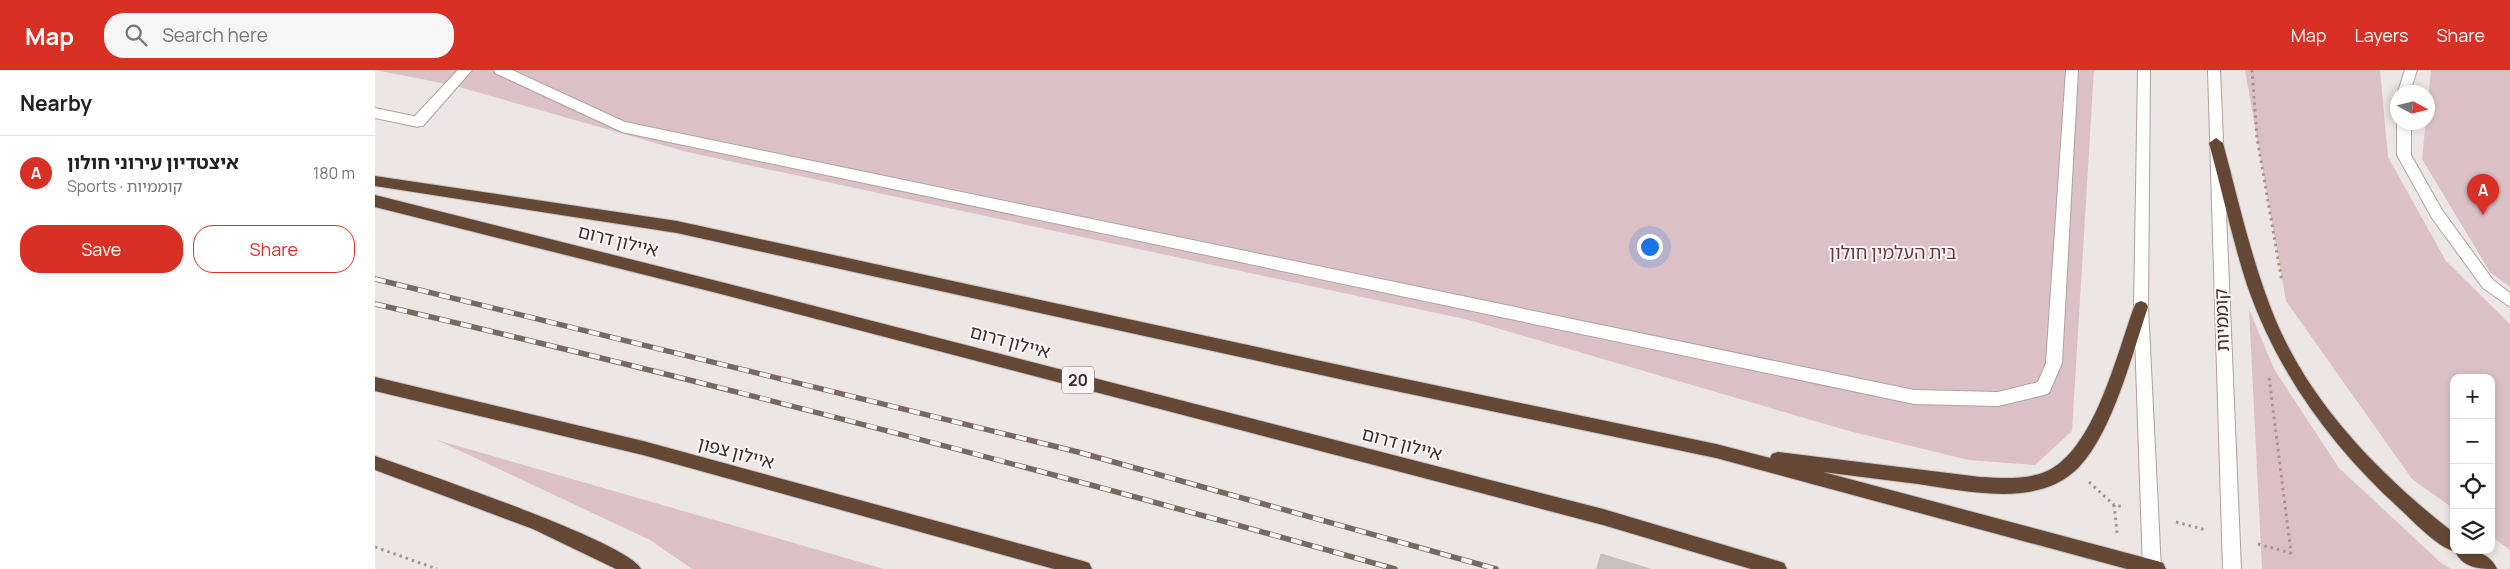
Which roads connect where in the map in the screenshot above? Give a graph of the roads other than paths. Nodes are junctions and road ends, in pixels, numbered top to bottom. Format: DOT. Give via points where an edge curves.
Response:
graph roads {
  1 [pos="467,70"];
  2 [pos="500,70"];
  3 [pos="2072,70"];
  4 [pos="2144,70"];
  5 [pos="2214,70"];
  6 [pos="2411,70"];
  7 [pos="2406,85"];
  8 [pos="375,113"];
  9 [pos="2404,130"];
  10 [pos="2217,143"];
  11 [pos="375,181"];
  12 [pos="375,201"];
  13 [pos="2510,301"];
  14 [pos="2141,307"];
  15 [pos="375,384"];
  16 [pos="1716,451"];
  17 [pos="375,463"];
  18 [pos="2450,541"];
  19 [pos="2468,554"];
  20 [pos="632,569"];
  21 [pos="1083,569"];
  22 [pos="1778,569"];
  23 [pos="2153,569"];
  24 [pos="2232,569"];
  25 [pos="2488,569"];
  1 -- 8 [label="main road" via="417,122"];
  2 -- 3 [label="main road" via="621,127 1915,397 1999,399 2044,388 2054,363"];
  4 -- 14 [label="main road"];
  5 -- 10 [label="main road, קוממיות"];
  6 -- 7 [label="main road"];
  9 -- 13 [label="main road" via="2404,155 2437,214 2487,284"];
  10 -- 18 [label="highway" via="2255,287 2288,361 2318,407 2352,448 2427,524"];
  10 -- 24 [label="main road, קוממיות"];
  11 -- 16 [label="highway" via="677,228"];
  12 -- 22 [label="highway, איילון דרום / 20" via="1603,517"];
  14 -- 16 [label="highway" via="2091,439 2070,466 2038,482 1980,485"];
  14 -- 23 [label="main road"];
  15 -- 21 [label="highway, איילון צפון" via="643,448"];
  16 -- 23 [label="highway"];
  17 -- 20 [label="highway" via="566,535"];
  19 -- 25 [label="highway"];
}
